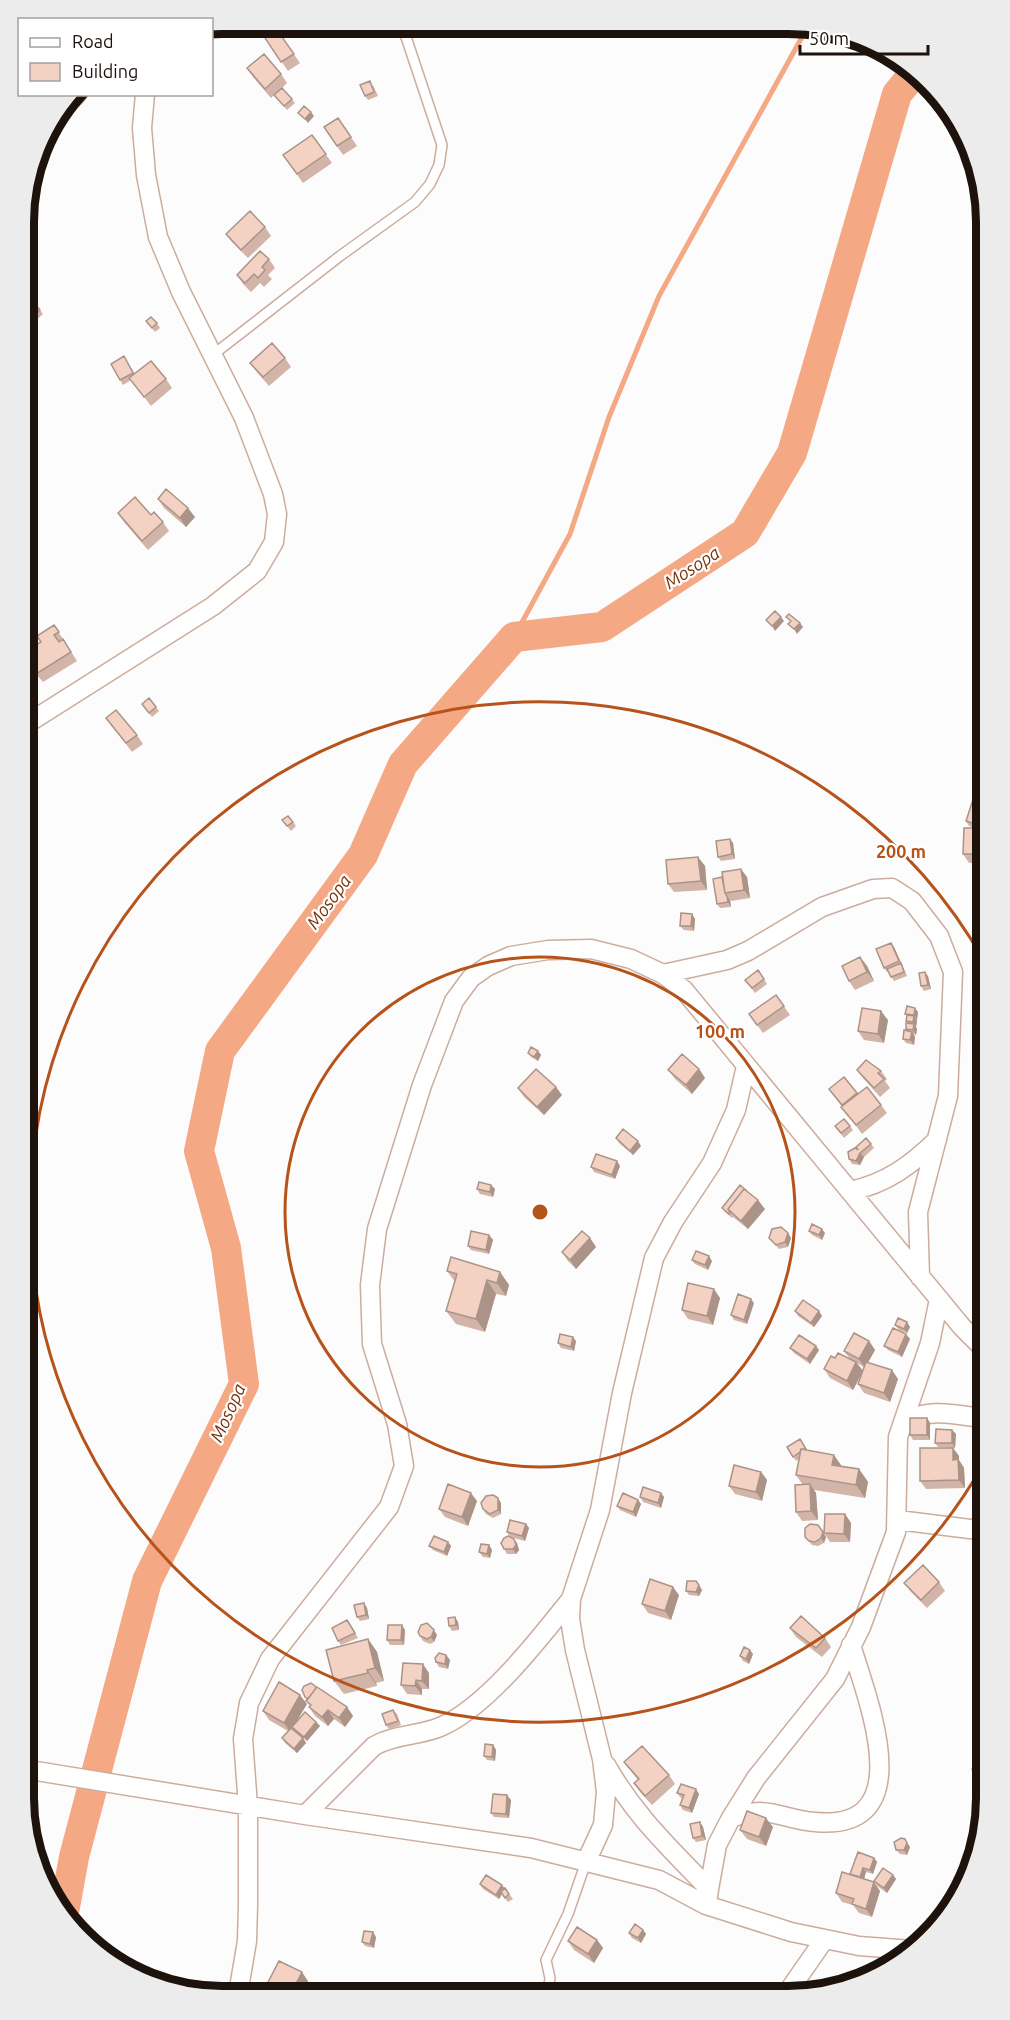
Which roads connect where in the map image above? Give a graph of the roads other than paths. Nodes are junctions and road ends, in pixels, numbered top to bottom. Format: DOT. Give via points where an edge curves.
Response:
graph roads {
  1 [pos="405,35"];
  2 [pos="145,96"];
  3 [pos="214,354"];
  4 [pos="35,719"];
  5 [pos="663,974"];
  6 [pos="746,1066"];
  7 [pos="939,1139"];
  8 [pos="850,1191"];
  9 [pos="920,1277"];
  10 [pos="939,1299"];
  11 [pos="975,1339"];
  12 [pos="975,1418"];
  13 [pos="903,1424"];
  14 [pos="898,1520"];
  15 [pos="975,1530"];
  16 [pos="571,1599"];
  17 [pos="851,1646"];
  18 [pos="602,1759"];
  19 [pos="34,1771"];
  20 [pos="248,1806"];
  21 [pos="305,1815"];
  22 [pos="731,1818"];
  23 [pos="586,1862"];
  24 [pos="708,1897"];
  25 [pos="824,1940"];
  26 [pos="899,1949"];
  27 [pos="239,1986"];
  28 [pos="549,1986"];
  29 [pos="792,1986"];
  1 -- 3 [label="lane" via="442,145 439,165 430,184 415,202"];
  2 -- 3 [label="street" via="142,128 146,175 158,237"];
  3 -- 4 [label="street" via="273,494 277,514 274,542 257,571 213,606"];
  5 -- 6 [label="street" via="684,990"];
  5 -- 7 [label="street" via="727,960 768,941 822,908 873,889 892,888 912,901 939,936 953,972 948,1096"];
  5 -- 20 [label="street" via="631,959 591,949 548,950 511,956 489,966 471,978 454,1001 422,1085 377,1229 370,1285 372,1344 397,1424 404,1466 389,1507 295,1625 259,1680 249,1703 243,1739"];
  6 -- 8 [label="street"];
  6 -- 16 [label="street" via="736,1110 712,1163 672,1222 654,1258 622,1393 600,1510"];
  7 -- 8 [label="street" via="898,1173 870,1187"];
  7 -- 9 [label="street" via="918,1212"];
  8 -- 9 [label="street"];
  9 -- 10 [label="street"];
  10 -- 11 [label="street"];
  10 -- 13 [label="street" via="935,1326"];
  12 -- 13 [label="street" via="924,1413"];
  13 -- 14 [label="street" via="897,1453"];
  14 -- 15 [label="street"];
  14 -- 17 [label="street" via="892,1545"];
  16 -- 18 [label="street" via="575,1650"];
  16 -- 21 [label="street" via="524,1656 456,1718 439,1728 387,1739 374,1746"];
  17 -- 22 [label="street" via="835,1678 756,1778"];
  17 -- 22 [label="street" via="880,1744 880,1778 872,1801 860,1815 839,1822 814,1822 765,1810 751,1810"];
  18 -- 23 [label="street" via="606,1792 603,1825"];
  18 -- 24 [label="street" via="626,1799"];
  19 -- 20 [label="street"];
  20 -- 21 [label="street"];
  20 -- 27 [label="street" via="247,1941"];
  21 -- 23 [label="street" via="531,1848"];
  22 -- 24 [label="street" via="717,1845"];
  23 -- 24 [label="street"];
  23 -- 28 [label="lane" via="546,1960"];
  24 -- 25 [label="street"];
  25 -- 26 [label="street"];
  25 -- 29 [label="street"];
}
